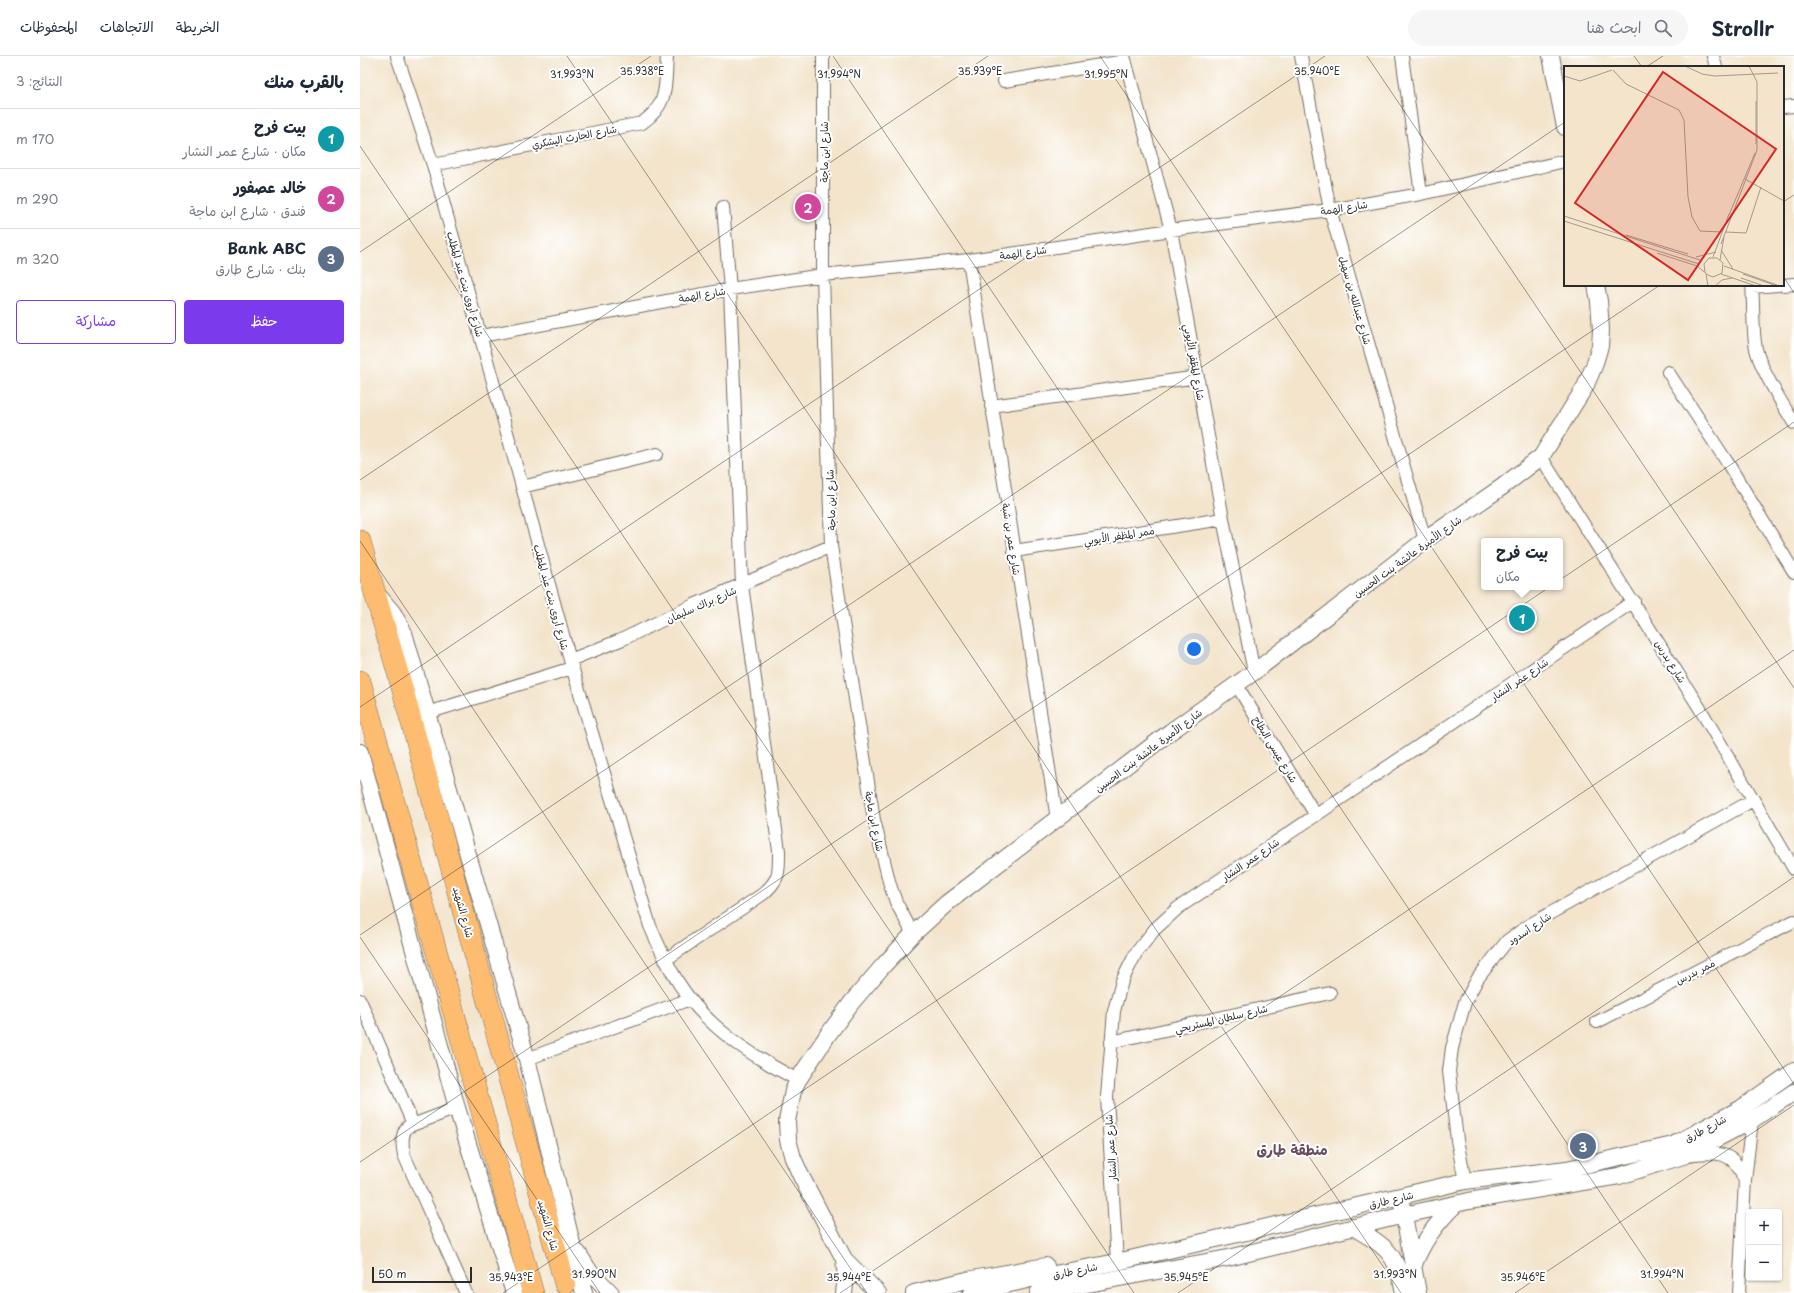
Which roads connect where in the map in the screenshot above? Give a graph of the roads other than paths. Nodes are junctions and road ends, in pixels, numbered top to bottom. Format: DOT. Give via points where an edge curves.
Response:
graph roads {
  1 [pos="397,56"];
  2 [pos="667,56"];
  3 [pos="823,56"];
  4 [pos="1301,56"];
  5 [pos="1402,56"];
  6 [pos="1551,56"];
  7 [pos="1713,56"];
  8 [pos="1124,58"];
  9 [pos="1716,66"];
  10 [pos="1004,81"];
  11 [pos="1794,106"];
  12 [pos="1784,107"];
  13 [pos="1564,122"];
  14 [pos="1564,161"];
  15 [pos="433,165"];
  16 [pos="1421,194"];
  17 [pos="723,207"];
  18 [pos="1330,210"];
  19 [pos="1171,230"];
  20 [pos="969,260"];
  21 [pos="823,275"];
  22 [pos="1596,286"];
  23 [pos="1752,286"];
  24 [pos="730,289"];
  25 [pos="481,336"];
  26 [pos="1668,372"];
  27 [pos="1198,377"];
  28 [pos="992,406"];
  29 [pos="1794,423"];
  30 [pos="658,454"];
  31 [pos="1542,457"];
  32 [pos="522,487"];
  33 [pos="1223,519"];
  34 [pos="1424,540"];
  35 [pos="360,541"];
  36 [pos="831,546"];
  37 [pos="1014,551"];
  38 [pos="1794,572"];
  39 [pos="742,585"];
  40 [pos="376,593"];
  41 [pos="1634,601"];
  42 [pos="571,664"];
  43 [pos="1254,672"];
  44 [pos="360,681"];
  45 [pos="1236,684"];
  46 [pos="427,713"];
  47 [pos="360,752"];
  48 [pos="1753,800"];
  49 [pos="1316,814"];
  50 [pos="1057,819"];
  51 [pos="1794,869"];
  52 [pos="1794,921"];
  53 [pos="913,934"];
  54 [pos="665,960"];
  55 [pos="1330,993"];
  56 [pos="690,999"];
  57 [pos="360,1000"];
  58 [pos="1597,1022"];
  59 [pos="1111,1042"];
  60 [pos="527,1059"];
  61 [pos="1794,1071"];
  62 [pos="798,1080"];
  63 [pos="1794,1092"];
  64 [pos="457,1108"];
  65 [pos="1752,1120"];
  66 [pos="412,1124"];
  67 [pos="1686,1155"];
  68 [pos="1744,1180"];
  69 [pos="1465,1181"];
  70 [pos="1400,1196"];
  71 [pos="1455,1205"];
  72 [pos="1404,1215"];
  73 [pos="1353,1227"];
  74 [pos="572,1240"];
  75 [pos="844,1259"];
  76 [pos="1117,1262"];
  77 [pos="1413,1267"];
  78 [pos="1084,1269"];
  79 [pos="566,1284"];
  80 [pos="1087,1288"];
  81 [pos="466,1293"];
  82 [pos="514,1293"];
  83 [pos="533,1293"];
  84 [pos="584,1293"];
  85 [pos="611,1293"];
  86 [pos="844,1293"];
  87 [pos="878,1293"];
  88 [pos="914,1293"];
  89 [pos="972,1293"];
  90 [pos="1038,1293"];
  91 [pos="1404,1293"];
  92 [pos="1418,1293"];
  93 [pos="1739,1293"];
  1 -- 15 [label="street, شارع أروى بنت عبد المطلب"];
  2 -- 15 [label="street, شارع الحارث اليشكري" via="661,104 654,114 642,123"];
  3 -- 21 [label="street, شارع ابن ماجة"];
  4 -- 18 [label="street, شارع عبدالله بن سهيل"];
  5 -- 16 [label="street"];
  6 -- 13 [label="street"];
  7 -- 9 [label="street"];
  8 -- 10 [label="street"];
  8 -- 19 [label="street, شارع المظفر الأيوبي"];
  11 -- 12 [label="street"];
  14 -- 16 [label="street, شارع الهمة"];
  15 -- 25 [label="street, شارع أروى بنت عبد المطلب"];
  16 -- 18 [label="street, شارع الهمة"];
  17 -- 24 [label="street"];
  18 -- 19 [label="street, شارع الهمة"];
  18 -- 34 [label="street, شارع عبدالله بن سهيل"];
  19 -- 20 [label="street, شارع الهمة"];
  19 -- 27 [label="street, شارع المظفر الأيوبي"];
  20 -- 21 [label="street, شارع الهمة"];
  20 -- 28 [label="street, شارع عمر بن شبة"];
  21 -- 24 [label="street, شارع الهمة"];
  21 -- 36 [label="street, شارع ابن ماجة"];
  22 -- 31 [label="street, شارع الأميرة عائشة بنت الحسين" via="1601,330 1600,346 1594,366 1585,387"];
  23 -- 29 [label="street" via="1753,327 1757,351 1765,371"];
  24 -- 25 [label="street, شارع الهمة"];
  24 -- 39 [label="street"];
  25 -- 32 [label="street, شارع أروى بنت عبد المطلب"];
  26 -- 38 [label="street"];
  27 -- 28 [label="street"];
  27 -- 33 [label="street, شارع المظفر الأيوبي"];
  28 -- 37 [label="street, شارع عمر بن شبة"];
  30 -- 32 [label="street"];
  31 -- 34 [label="street, شارع الأميرة عائشة بنت الحسين"];
  31 -- 41 [label="street, شارع بدرس"];
  32 -- 42 [label="street, شارع أروى بنت عبد المطلب"];
  33 -- 37 [label="street, ممر المظفر الأيوبي"];
  33 -- 43 [label="street, شارع المظفر الأيوبي"];
  34 -- 43 [label="street, شارع الأميرة عائشة بنت الحسين"];
  35 -- 40 [label="highway, شارع الشهيد"];
  36 -- 39 [label="street, شارع براك سليمان"];
  36 -- 53 [label="street, شارع ابن ماجة" via="874,820 890,885"];
  37 -- 50 [label="street, شارع عمر بن شبة"];
  39 -- 42 [label="street, شارع براك سليمان"];
  39 -- 54 [label="street" via="780,851 779,871 773,885 763,894"];
  40 -- 46 [label="street" via="393,613 404,633"];
  40 -- 79 [label="highway, شارع الشهيد"];
  41 -- 48 [label="street, شارع بدرس"];
  41 -- 49 [label="street, شارع عمر النشار"];
  42 -- 46 [label="street, شارع براك سليمان"];
  42 -- 54 [label="street, شارع أروى بنت عبد المطلب" via="650,926"];
  43 -- 45 [label="street, شارع الأميرة عائشة بنت الحسين"];
  44 -- 83 [label="highway"];
  45 -- 49 [label="street, شارع عيسى البطاح"];
  45 -- 50 [label="street, شارع الأميرة عائشة بنت الحسين"];
  46 -- 60 [label="street"];
  47 -- 64 [label="street"];
  48 -- 51 [label="street, شارع بدرس"];
  48 -- 69 [label="street, شارع أسدود" via="1531,924 1507,941 1478,978 1465,1002 1452,1048 1449,1070 1456,1140"];
  49 -- 59 [label="street, شارع عمر النشار" via="1178,908 1155,929 1136,953 1122,981 1114,1012"];
  50 -- 53 [label="street, شارع الأميرة عائشة بنت الحسين" via="983,874"];
  52 -- 58 [label="street, ممر بدرس"];
  53 -- 62 [label="street, شارع الأميرة عائشة بنت الحسين" via="852,1002"];
  54 -- 56 [label="street, شارع أروى بنت عبد المطلب"];
  55 -- 59 [label="street, شارع سلطان المستريحي"];
  56 -- 60 [label="street"];
  56 -- 62 [label="street, شارع أروى بنت عبد المطلب" via="733,1042"];
  57 -- 66 [label="street"];
  59 -- 76 [label="street, شارع عمر النشار" via="1107,1097"];
  60 -- 74 [label="street"];
  61 -- 69 [label="street, شارع طارق" via="1740,1109 1673,1145 1567,1169"];
  62 -- 75 [label="street, شارع الأميرة عائشة بنت الحسين" via="790,1102 787,1121 790,1146 801,1176"];
  63 -- 65 [label="street, شارع طارق"];
  64 -- 66 [label="street"];
  64 -- 82 [label="street"];
  65 -- 67 [label="street, شارع طارق"];
  65 -- 68 [label="street"];
  66 -- 81 [label="street" via="404,1131 404,1155"];
  67 -- 68 [label="street" via="1707,1153 1732,1158 1740,1168"];
  67 -- 71 [label="street, شارع طارق" via="1619,1176"];
  68 -- 93 [label="street"];
  69 -- 70 [label="street, شارع طارق"];
  70 -- 72 [label="street"];
  70 -- 76 [label="street, شارع طارق"];
  71 -- 72 [label="street, شارع طارق"];
  71 -- 77 [label="street" via="1430,1233"];
  72 -- 73 [label="street, شارع طارق"];
  72 -- 77 [label="street"];
  73 -- 80 [label="street, شارع طارق" via="1228,1258"];
  73 -- 91 [label="street" via="1388,1250 1398,1267"];
  74 -- 84 [label="street"];
  74 -- 85 [label="street" via="590,1272"];
  75 -- 86 [label="street, شارع الأميرة عائشة بنت الحسين"];
  75 -- 87 [label="street, شارع الأميرة عائشة بنت الحسين"];
  76 -- 78 [label="street, شارع طارق"];
  77 -- 92 [label="street"];
  78 -- 88 [label="street" via="1068,1265 1037,1267"];
  78 -- 89 [label="street, شارع طارق"];
  80 -- 90 [label="street, شارع طارق"];
}
